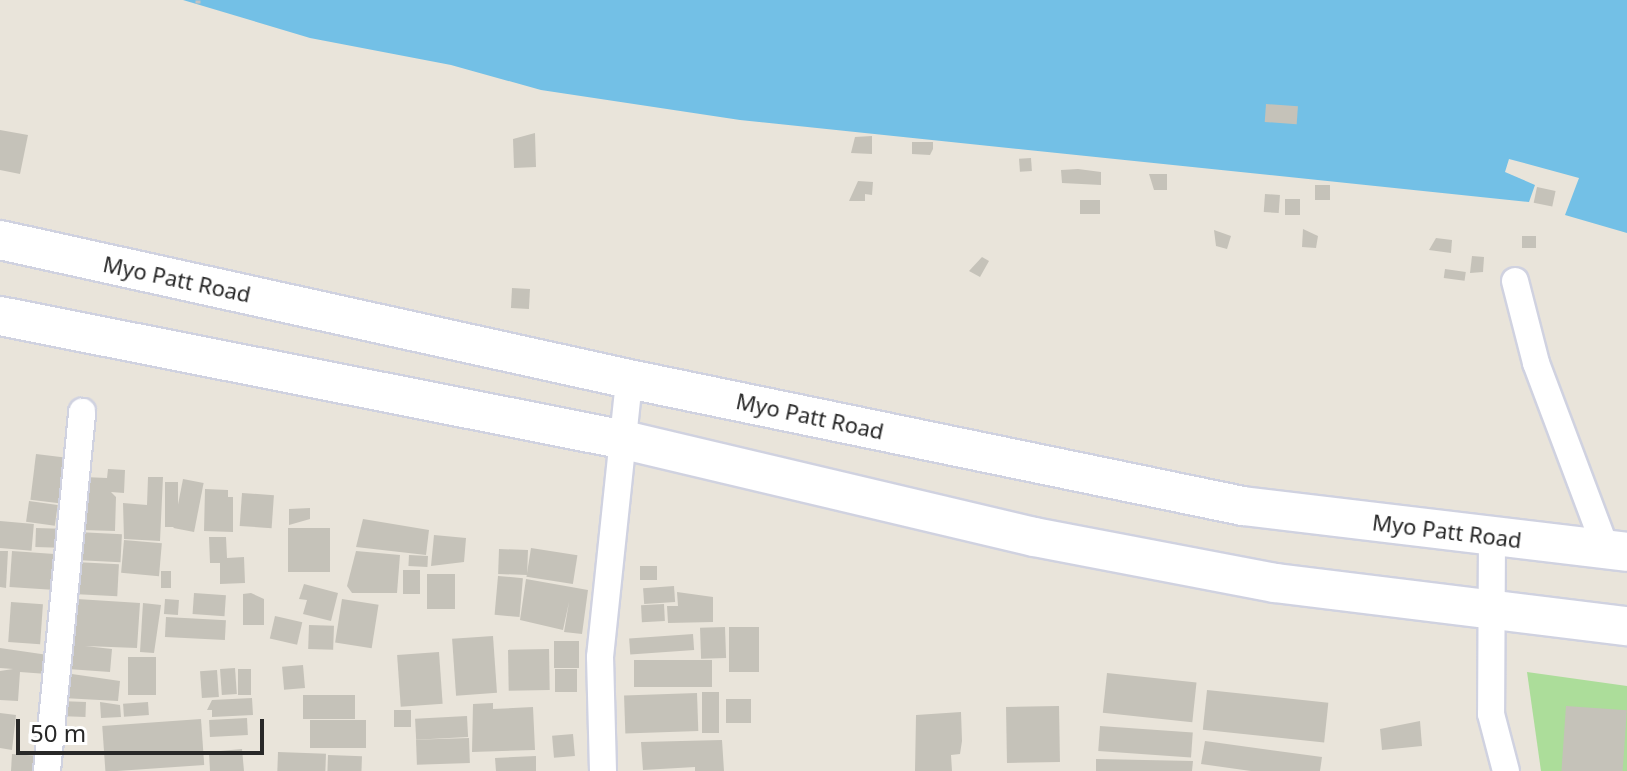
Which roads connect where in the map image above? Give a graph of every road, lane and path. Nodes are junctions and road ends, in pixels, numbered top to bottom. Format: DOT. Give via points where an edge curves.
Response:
graph roads {
  1 [pos="0,240"];
  2 [pos="1515,281"];
  3 [pos="0,316"];
  4 [pos="629,379"];
  5 [pos="82,412"];
  6 [pos="620,439"];
  7 [pos="1492,537"];
  8 [pos="1616,550"];
  9 [pos="1491,607"];
  10 [pos="1627,626"];
  11 [pos="47,771"];
  12 [pos="603,771"];
  13 [pos="1506,771"];
  1 -- 4 [label="main road, Myo Patt Road"];
  2 -- 8 [label="street" via="1536,363"];
  3 -- 6 [label="main road"];
  4 -- 6 [label="street"];
  4 -- 7 [label="main road, Myo Patt Road" via="1243,506"];
  5 -- 11 [label="street"];
  6 -- 9 [label="main road" via="1049,540 1275,583"];
  6 -- 12 [label="street" via="600,657"];
  7 -- 8 [label="main road, Myo Patt Road"];
  7 -- 9 [label="street"];
  9 -- 10 [label="main road"];
  9 -- 13 [label="street" via="1491,714"];
}
